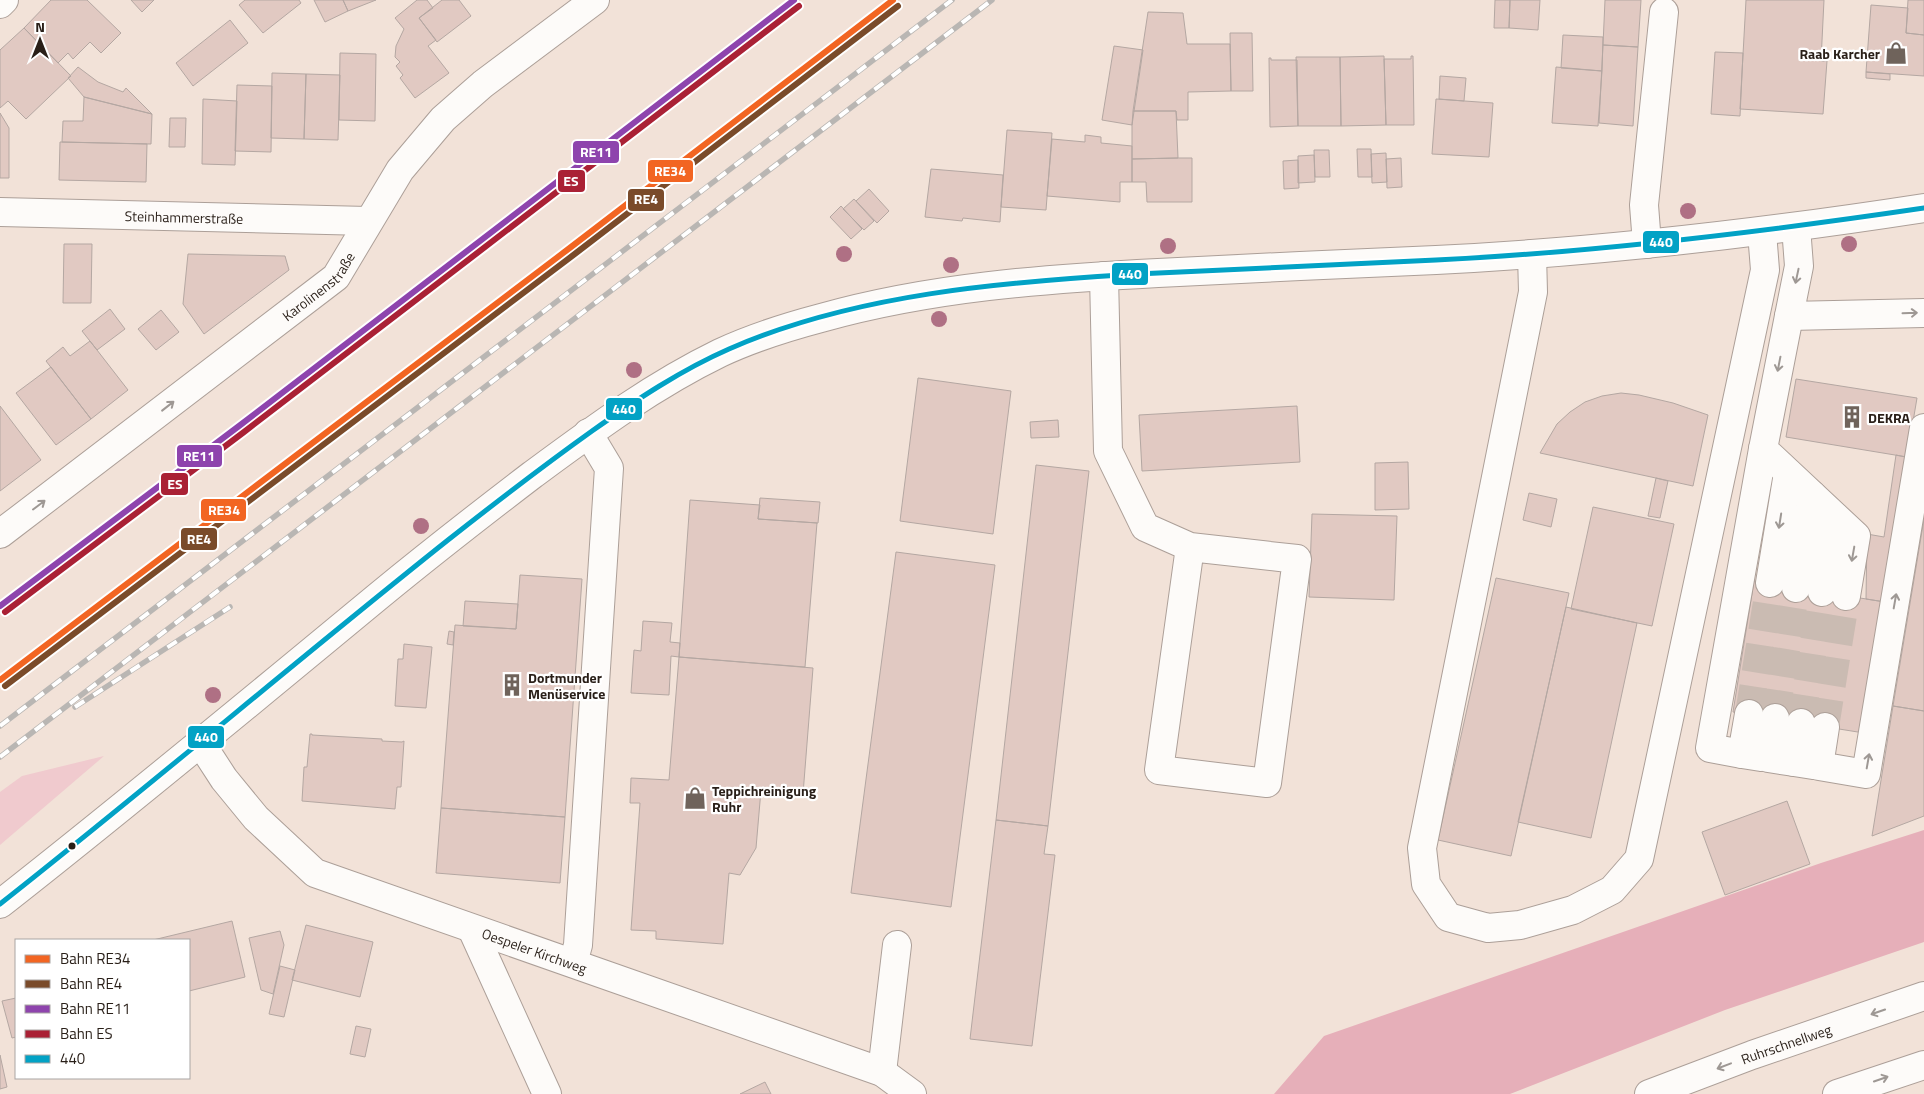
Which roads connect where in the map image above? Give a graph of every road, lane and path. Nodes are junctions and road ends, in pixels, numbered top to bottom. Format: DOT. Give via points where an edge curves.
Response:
graph roads {
  1 [pos="4,0"];
  2 [pos="595,0"];
  3 [pos="0,4"];
  4 [pos="1664,12"];
  5 [pos="1924,208"];
  6 [pos="0,212"];
  7 [pos="368,221"];
  8 [pos="1796,228"];
  9 [pos="1762,232"];
  10 [pos="1647,244"];
  11 [pos="1532,254"];
  12 [pos="1104,276"];
  13 [pos="1924,313"];
  14 [pos="1789,316"];
  15 [pos="1924,428"];
  16 [pos="588,433"];
  17 [pos="1763,449"];
  18 [pos="1788,473"];
  19 [pos="1812,495"];
  20 [pos="0,534"];
  21 [pos="1190,547"];
  22 [pos="1834,594"];
  23 [pos="1762,716"];
  24 [pos="1813,725"];
  25 [pos="200,742"];
  26 [pos="1781,760"];
  27 [pos="0,904"];
  28 [pos="472,929"];
  29 [pos="897,945"];
  30 [pos="573,963"];
  31 [pos="1924,996"];
  32 [pos="1924,1064"];
  33 [pos="882,1072"];
  34 [pos="547,1094"];
  35 [pos="912,1094"];
  36 [pos="1649,1094"];
  37 [pos="1837,1094"];
  1 -- 3 [label="main road"];
  2 -- 7 [label="main road, Karolinenstraße" via="483,84 443,119 400,170"];
  4 -- 10 [label="main road" via="1644,205"];
  5 -- 8 [label="main road"];
  6 -- 7 [label="main road, Steinhammerstraße"];
  20 -- 7 [label="main road, Karolinenstraße, one-way" via="336,276"];
  8 -- 9 [label="main road"];
  8 -- 14 [label="main road, one-way" via="1799,266"];
  9 -- 10 [label="main road"];
  9 -- 11 [label="main road" via="1765,270 1639,859 1612,890 1573,910 1520,925 1488,928 1448,917 1426,884 1422,848 1533,292"];
  10 -- 11 [label="main road"];
  11 -- 12 [label="main road"];
  12 -- 16 [label="main road" via="937,292 789,327 723,352 653,389"];
  12 -- 21 [label="main road" via="1108,451 1145,527"];
  14 -- 13 [label="main road, one-way"];
  14 -- 17 [label="main road, one-way"];
  26 -- 15 [label="main road, one-way" via="1866,774"];
  16 -- 25 [label="main road" via="455,534"];
  16 -- 30 [label="main road" via="609,468 578,945"];
  17 -- 18 [label="main road"];
  17 -- 26 [label="main road" via="1710,748"];
  18 -- 19 [label="main road"];
  18 -- 19 [label="main road, one-way" via="1783,586"];
  19 -- 22 [label="main road, one-way" via="1856,536"];
  21 -- 21 [label="main road" via="1297,559 1267,783 1159,770"];
  23 -- 26 [label="main road"];
  24 -- 26 [label="main road"];
  25 -- 27 [label="main road"];
  25 -- 28 [label="main road, Oespeler Kirchweg" via="224,779 256,818 315,873"];
  28 -- 30 [label="main road, Oespeler Kirchweg"];
  28 -- 34 [label="main road"];
  29 -- 33 [label="main road"];
  30 -- 33 [label="main road, Oespeler Kirchweg"];
  31 -- 36 [label="main road, Ruhrschnellweg, one-way"];
  37 -- 32 [label="main road, one-way"];
  33 -- 35 [label="main road, Oespeler Kirchweg"];
}
